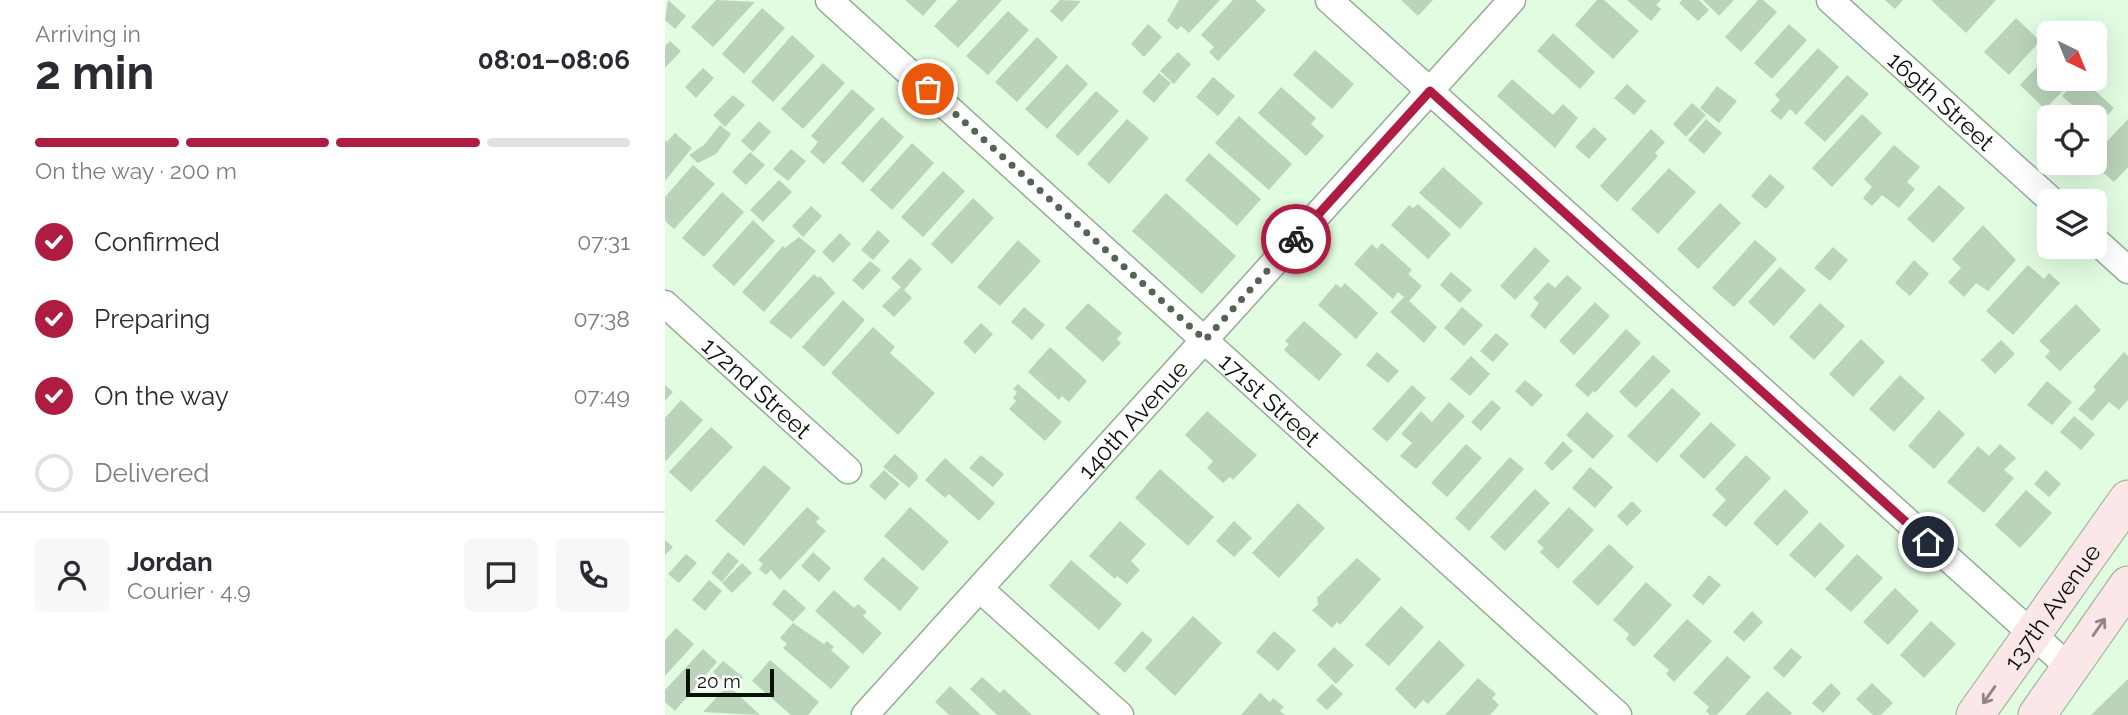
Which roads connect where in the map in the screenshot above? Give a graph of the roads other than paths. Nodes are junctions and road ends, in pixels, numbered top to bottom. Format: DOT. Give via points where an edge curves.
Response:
graph roads {
  1 [pos="829,0"];
  2 [pos="1329,0"];
  3 [pos="1512,0"];
  4 [pos="1830,0"];
  5 [pos="1430,91"];
  6 [pos="2039,189"];
  7 [pos="2107,251"];
  8 [pos="2128,270"];
  9 [pos="665,304"];
  10 [pos="1205,340"];
  11 [pos="848,470"];
  12 [pos="2128,499"];
  13 [pos="2128,585"];
  14 [pos="980,589"];
  15 [pos="2031,635"];
  16 [pos="2070,668"];
  17 [pos="865,715"];
  18 [pos="1120,715"];
  19 [pos="1618,715"];
  20 [pos="1975,715"];
  21 [pos="2037,715"];
  1 -- 10 [label="street, 171st Street"];
  2 -- 5 [label="street"];
  3 -- 5 [label="street, 140th Avenue"];
  4 -- 6 [label="street, 169th Street"];
  5 -- 10 [label="street, 140th Avenue"];
  5 -- 15 [label="street"];
  7 -- 8 [label="street"];
  9 -- 11 [label="street, 172nd Street"];
  10 -- 14 [label="street, 140th Avenue"];
  10 -- 19 [label="street, 171st Street"];
  12 -- 15 [label="street, 137th Avenue"];
  16 -- 13 [label="street, 137th Avenue, one-way"];
  14 -- 17 [label="street, 140th Avenue"];
  14 -- 18 [label="street"];
  15 -- 16 [label="street"];
  15 -- 20 [label="street, 137th Avenue, one-way"];
  16 -- 21 [label="street, 137th Avenue"];
}
